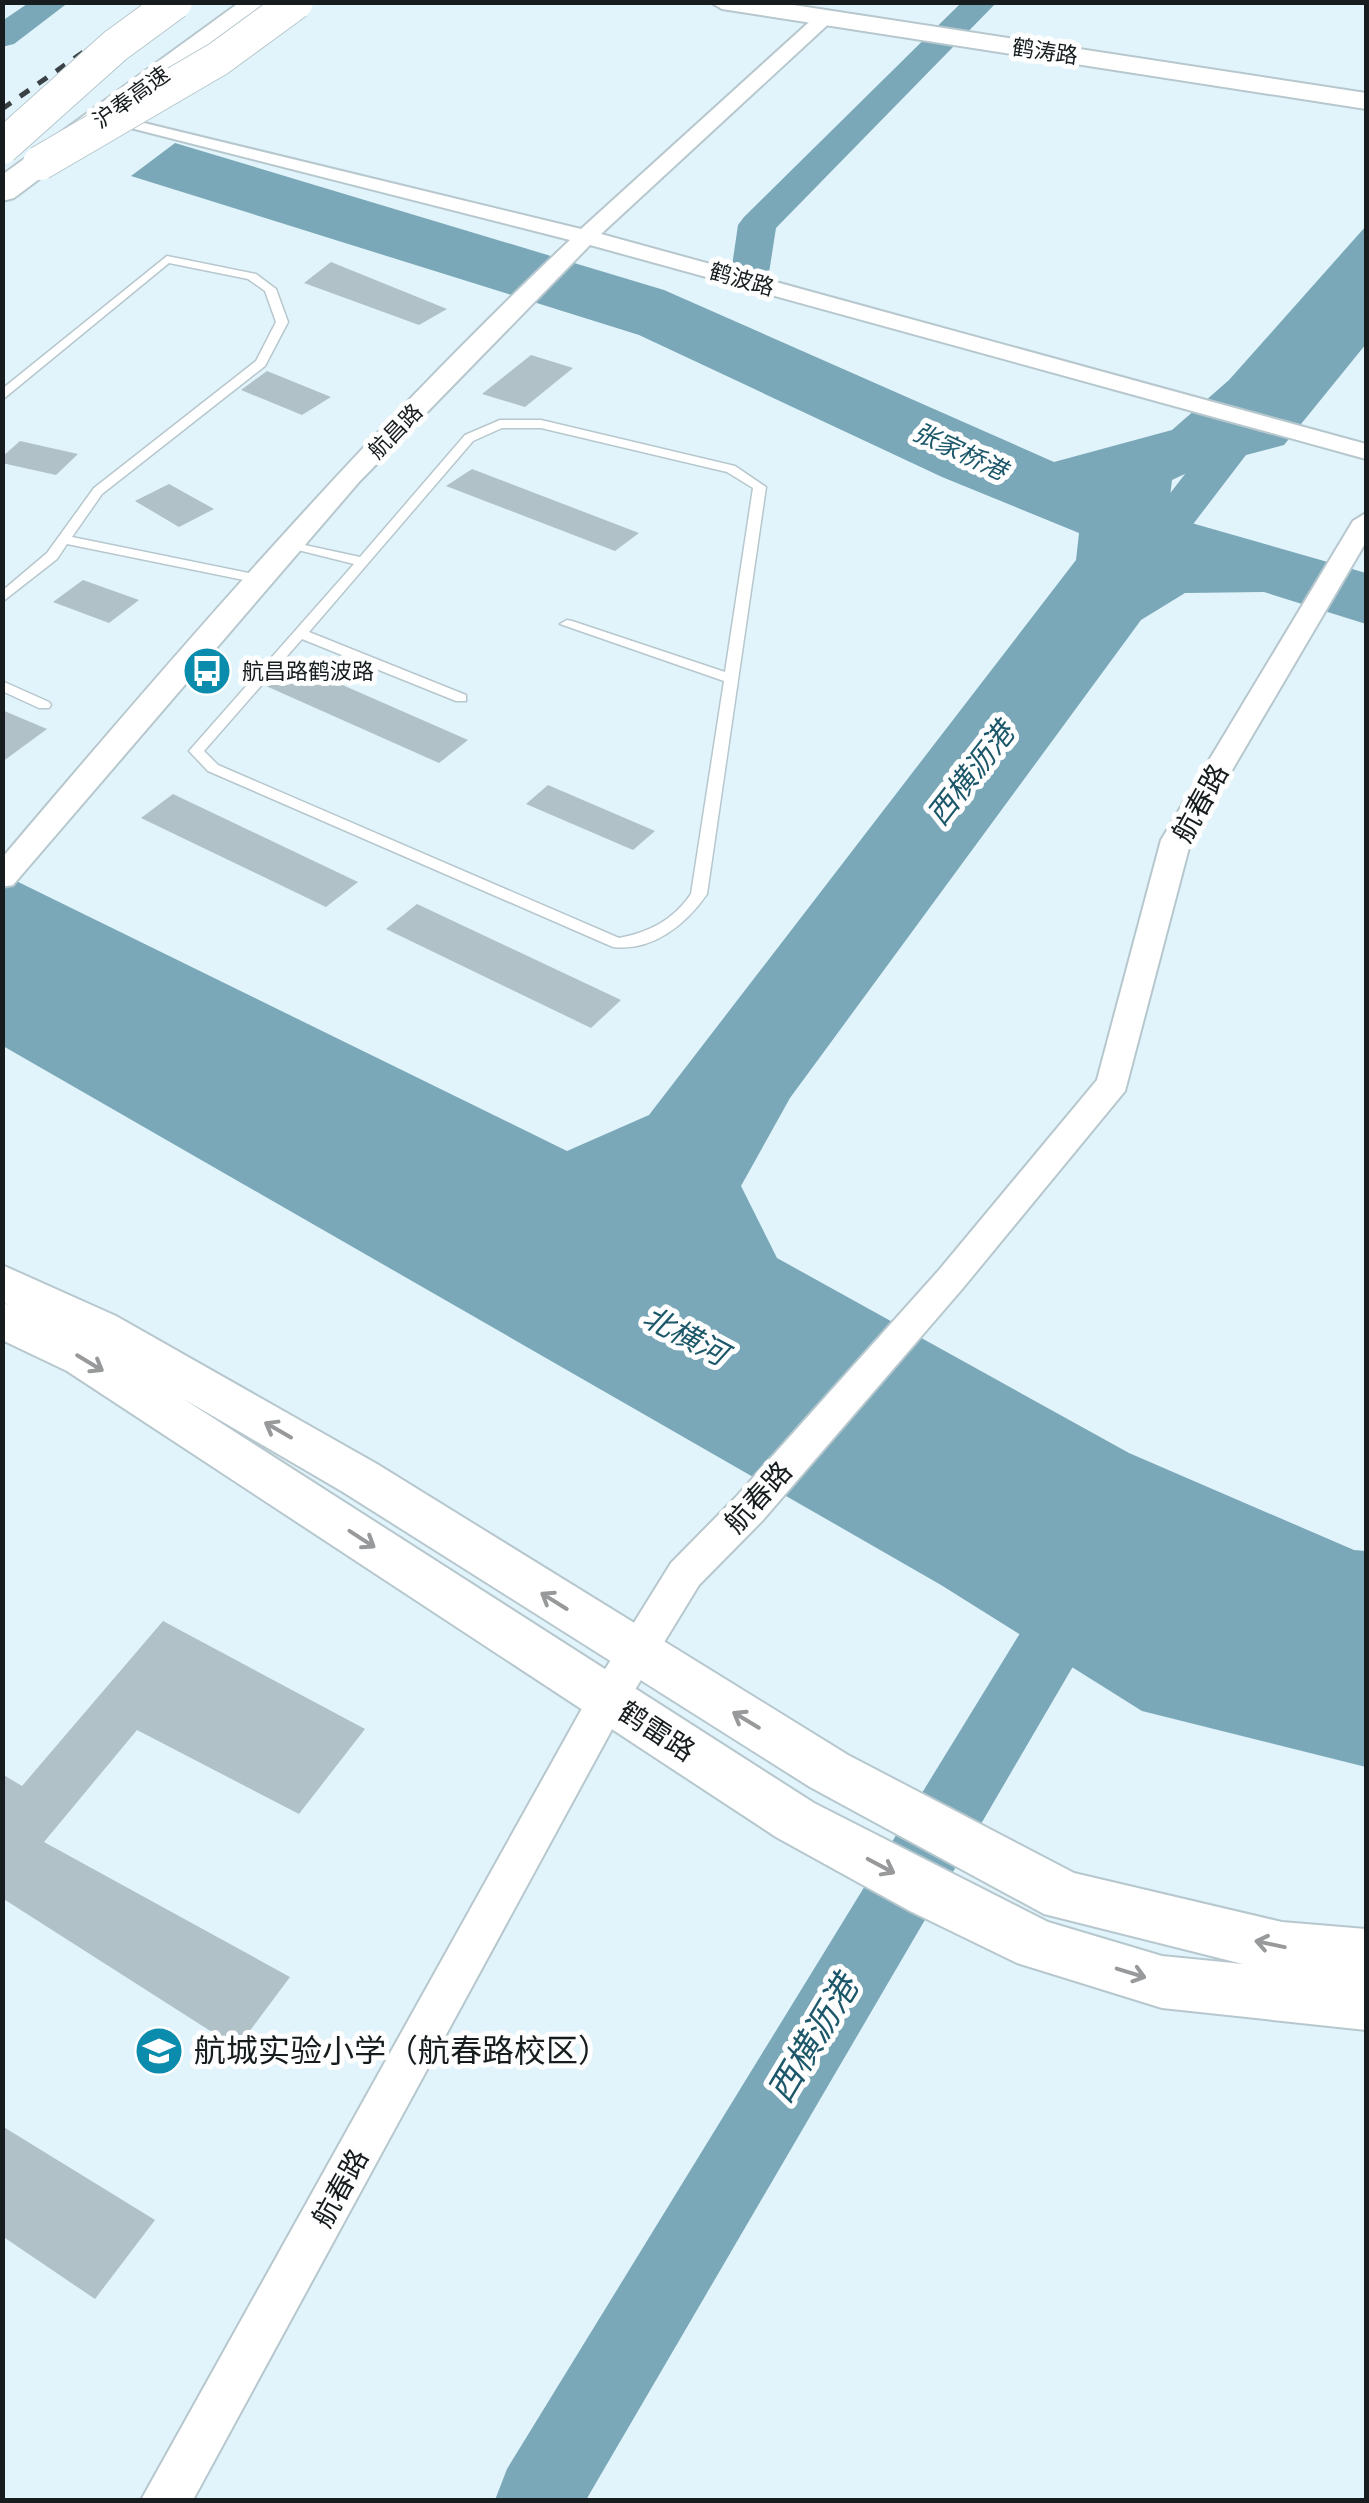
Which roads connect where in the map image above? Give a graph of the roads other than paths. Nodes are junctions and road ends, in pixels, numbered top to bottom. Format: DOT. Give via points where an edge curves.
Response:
graph roads {
  1 [pos="175,2"];
  2 [pos="207,2"];
  3 [pos="260,2"];
  4 [pos="296,2"];
  5 [pos="722,2"];
  6 [pos="824,18"];
  7 [pos="1366,101"];
  8 [pos="114,118"];
  9 [pos="2,148"];
  10 [pos="40,163"];
  11 [pos="2,191"];
  12 [pos="586,236"];
  13 [pos="2,396"];
  14 [pos="1366,452"];
  15 [pos="1366,521"];
  16 [pos="65,540"];
  17 [pos="291,544"];
  18 [pos="363,562"];
  19 [pos="258,579"];
  20 [pos="2,598"];
  21 [pos="567,624"];
  22 [pos="300,633"];
  23 [pos="731,679"];
  24 [pos="2,685"];
  25 [pos="462,698"];
  26 [pos="44,704"];
  27 [pos="2,878"];
  28 [pos="2,1282"];
  29 [pos="2,1320"];
  30 [pos="636,1653"];
  31 [pos="608,1699"];
  32 [pos="1366,1956"];
  33 [pos="1366,2004"];
  34 [pos="166,2500"];
  1 -- 9 [label="highway, bridge" via="115,46"];
  2 -- 9 [label="highway, 沪奉高速, bridge"];
  3 -- 10 [label="highway, 沪奉高速, bridge"];
  4 -- 10 [label="highway, bridge" via="218,59"];
  5 -- 6 [label="street, 鹤涛路"];
  6 -- 7 [label="street, 鹤涛路"];
  6 -- 12 [label="street, 航昌路"];
  8 -- 12 [label="street, 鹤波路"];
  10 -- 11 [label="highway, 沪奉高速"];
  12 -- 14 [label="street, 鹤波路"];
  12 -- 17 [label="street, 航昌路"];
  13 -- 16 [label="lane" via="168,259 252,276 270,289 282,322 261,363 98,490"];
  15 -- 30 [label="street, 航春路" via="1176,840 1113,1083 951,1279 686,1574"];
  16 -- 19 [label="lane"];
  16 -- 20 [label="lane"];
  17 -- 18 [label="lane"];
  17 -- 19 [label="street, 航昌路"];
  18 -- 22 [label="lane"];
  18 -- 23 [label="lane" via="469,438 500,424 541,424 731,469 760,487"];
  19 -- 27 [label="street, 航昌路"];
  21 -- 23 [label="lane"];
  22 -- 23 [label="lane" via="196,751 213,768 618,943 654,937 686,916 699,894"];
  22 -- 25 [label="lane"];
  24 -- 26 [label="lane"];
  30 -- 28 [label="street, 鹤雷路, one-way" via="360,1478 100,1328"];
  29 -- 31 [label="street, 鹤雷路, one-way" via="84,1358"];
  30 -- 31 [label="street, 航春路"];
  32 -- 30 [label="street, 鹤雷路, one-way" via="1282,1948 1064,1896 829,1771"];
  31 -- 33 [label="street, 鹤雷路, one-way" via="795,1820 1038,1945 1162,1982"];
  31 -- 34 [label="street, 航春路"];
}
